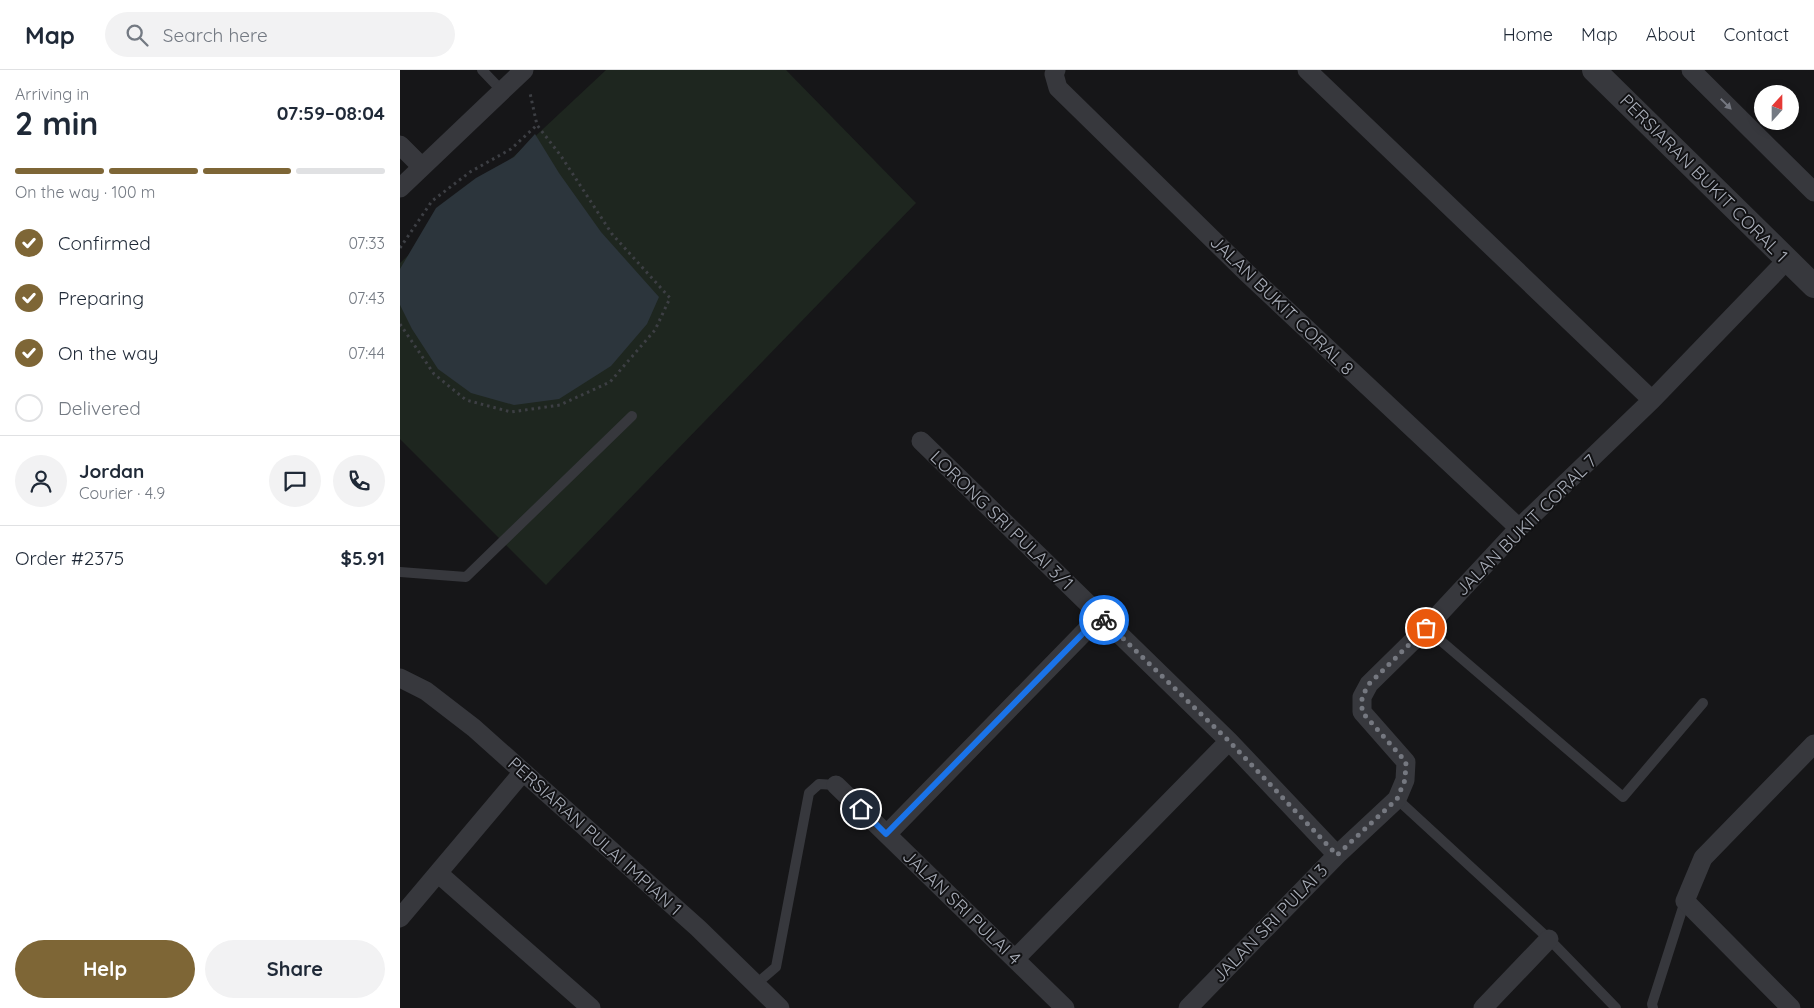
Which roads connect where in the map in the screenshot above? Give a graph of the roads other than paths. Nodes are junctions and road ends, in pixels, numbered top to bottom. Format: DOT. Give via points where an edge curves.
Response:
graph roads {
  1 [pos="482,70"];
  2 [pos="524,70"];
  3 [pos="1308,70"];
  4 [pos="1594,70"];
  5 [pos="1691,70"];
  6 [pos="1055,72"];
  7 [pos="503,92"];
  8 [pos="400,145"];
  9 [pos="422,167"];
  10 [pos="400,188"];
  11 [pos="1814,192"];
  12 [pos="1787,260"];
  13 [pos="1814,286"];
  14 [pos="1652,400"];
  15 [pos="632,416"];
  16 [pos="921,441"];
  17 [pos="1519,528"];
  18 [pos="400,572"];
  19 [pos="1100,616"];
  20 [pos="1426,628"];
  21 [pos="400,678"];
  22 [pos="1703,704"];
  23 [pos="1229,741"];
  24 [pos="1814,744"];
  25 [pos="523,772"];
  26 [pos="836,785"];
  27 [pos="1397,799"];
  28 [pos="886,834"];
  29 [pos="1337,855"];
  30 [pos="439,874"];
  31 [pos="1684,900"];
  32 [pos="400,918"];
  33 [pos="1549,940"];
  34 [pos="1015,959"];
  35 [pos="755,985"];
  36 [pos="591,1008"];
  37 [pos="780,1008"];
  38 [pos="1065,1008"];
  39 [pos="1188,1008"];
  40 [pos="1484,1008"];
  41 [pos="1616,1008"];
  42 [pos="1653,1008"];
  43 [pos="1790,1008"];
  1 -- 7 [label="lane"];
  2 -- 7 [label="street"];
  3 -- 14 [label="street"];
  4 -- 12 [label="street, PERSIARAN BUKIT CORAL 1"];
  5 -- 11 [label="street, one-way"];
  6 -- 17 [label="street, JALAN BUKIT CORAL 8" via="1058,88 1065,95 1248,274"];
  7 -- 9 [label="street"];
  8 -- 9 [label="street"];
  9 -- 10 [label="street"];
  12 -- 13 [label="street, PERSIARAN BUKIT CORAL 1"];
  12 -- 14 [label="street, JALAN BUKIT CORAL 7"];
  14 -- 17 [label="street, JALAN BUKIT CORAL 7"];
  15 -- 18 [label="lane" via="466,577"];
  16 -- 19 [label="street, LORONG SRI PULAI 3/1"];
  17 -- 20 [label="street, JALAN BUKIT CORAL 7"];
  19 -- 23 [label="street, LORONG SRI PULAI 3/1"];
  19 -- 28 [label="street"];
  20 -- 22 [label="lane" via="1623,797"];
  20 -- 27 [label="street, JALAN BUKIT CORAL 7" via="1369,684 1362,697 1362,712 1406,762 1405,780"];
  21 -- 25 [label="street, PERSIARAN PULAI IMPIAN 1" via="426,691"];
  23 -- 29 [label="street, LORONG SRI PULAI 3/1"];
  23 -- 34 [label="street"];
  24 -- 31 [label="street" via="1702,858"];
  25 -- 30 [label="street"];
  25 -- 35 [label="street, PERSIARAN PULAI IMPIAN 1" via="698,928"];
  26 -- 28 [label="street, JALAN SRI PULAI 4"];
  26 -- 35 [label="lane" via="819,784 809,793 776,966"];
  27 -- 29 [label="street, JALAN SRI PULAI 3"];
  27 -- 33 [label="lane"];
  28 -- 34 [label="street, JALAN SRI PULAI 4"];
  29 -- 39 [label="street, JALAN SRI PULAI 3"];
  30 -- 32 [label="street"];
  30 -- 36 [label="street"];
  31 -- 42 [label="lane"];
  31 -- 43 [label="street"];
  33 -- 40 [label="street"];
  33 -- 41 [label="lane"];
  34 -- 38 [label="street, JALAN SRI PULAI 4"];
  35 -- 37 [label="street, PERSIARAN PULAI IMPIAN 1"];
}
